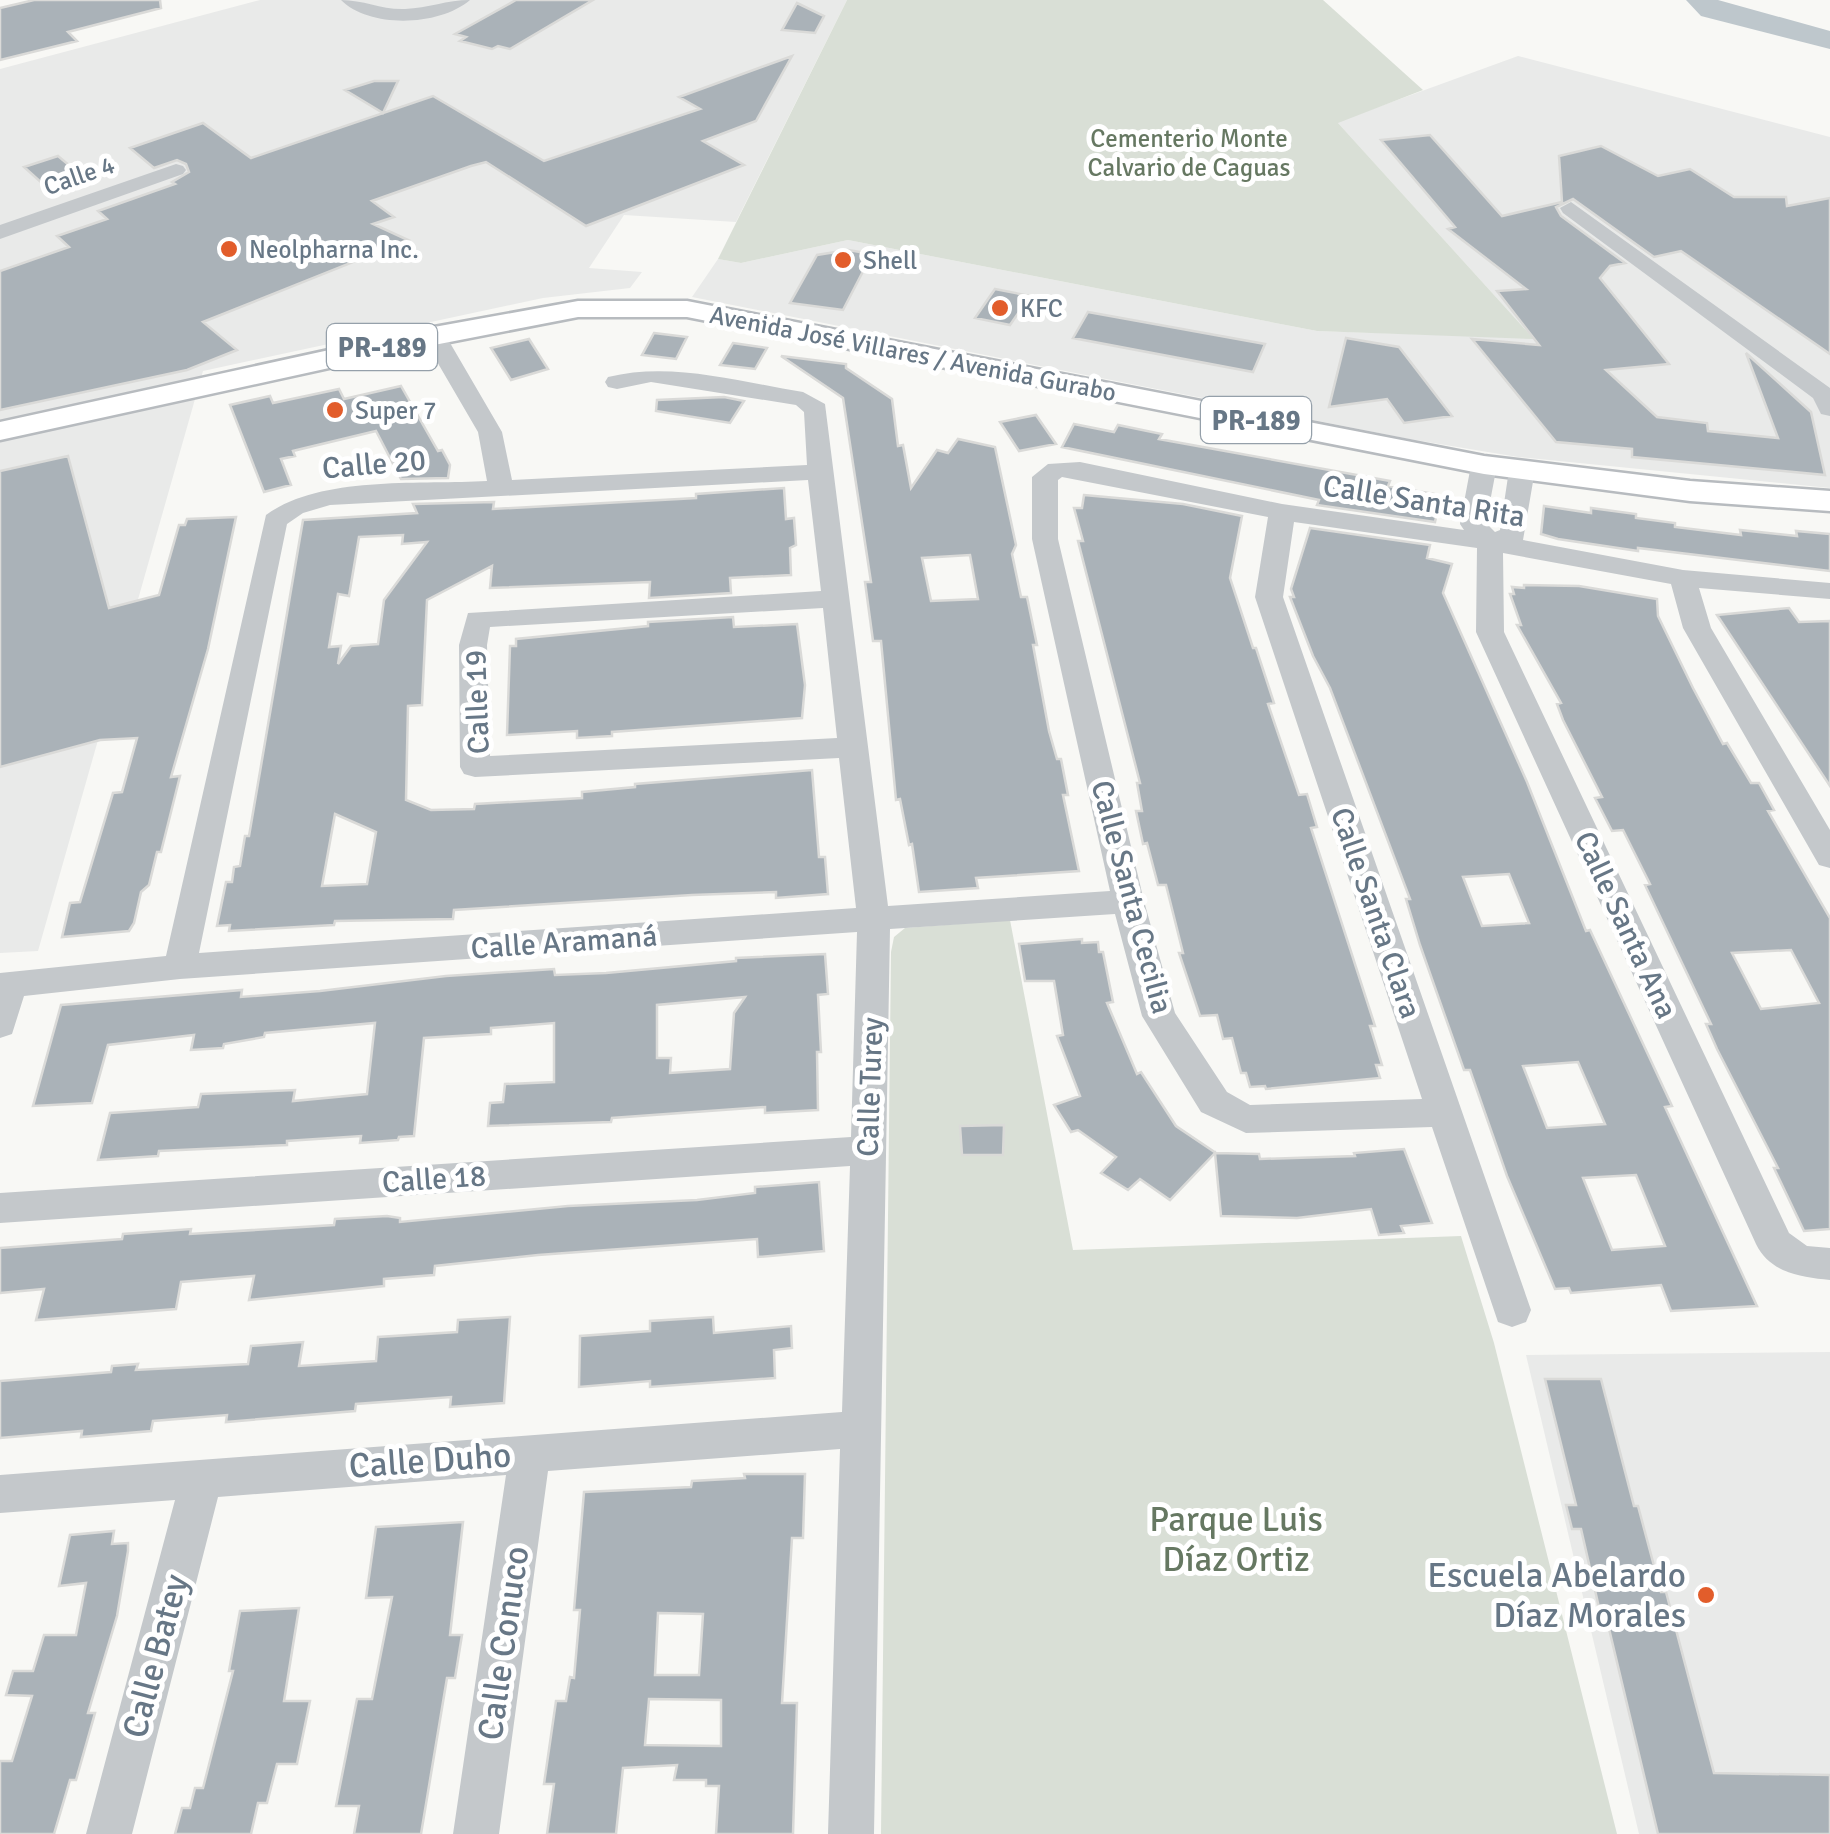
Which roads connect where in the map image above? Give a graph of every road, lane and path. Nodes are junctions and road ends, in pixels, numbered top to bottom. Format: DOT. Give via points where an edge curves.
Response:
graph roads {
  1 [pos="350,0"];
  2 [pos="461,0"];
  3 [pos="176,170"];
  4 [pos="1571,208"];
  5 [pos="0,232"];
  6 [pos="434,336"];
  7 [pos="617,382"];
  8 [pos="1830,409"];
  9 [pos="0,432"];
  10 [pos="1484,465"];
  11 [pos="1522,470"];
  12 [pos="820,472"];
  13 [pos="501,487"];
  14 [pos="1830,501"];
  15 [pos="1045,510"];
  16 [pos="1282,512"];
  17 [pos="1490,542"];
  18 [pos="1683,578"];
  19 [pos="1830,591"];
  20 [pos="835,599"];
  21 [pos="854,746"];
  22 [pos="1830,857"];
  23 [pos="1128,901"];
  24 [pos="874,921"];
  25 [pos="180,967"];
  26 [pos="5,984"];
  27 [pos="0,1026"];
  28 [pos="1444,1112"];
  29 [pos="868,1150"];
  30 [pos="0,1208"];
  31 [pos="1830,1264"];
  32 [pos="1512,1310"];
  33 [pos="860,1428"];
  34 [pos="530,1452"];
  35 [pos="202,1477"];
  36 [pos="0,1494"];
  37 [pos="109,1834"];
  38 [pos="476,1834"];
  39 [pos="851,1834"];
  1 -- 2 [label="street" via="368,13 398,16"];
  3 -- 5 [label="street, Calle 4"];
  4 -- 8 [label="street" via="1823,394"];
  6 -- 9 [label="main road, Avenida José Villares / Avenida Gurabo / PR-189"];
  6 -- 10 [label="main road, Avenida José Villares / Avenida Gurabo / PR-189" via="578,309 687,309"];
  6 -- 13 [label="street" via="490,432"];
  7 -- 12 [label="street, Calle Turey" via="651,375 803,400 816,409"];
  10 -- 11 [label="main road, Avenida José Villares / Avenida Gurabo / PR-189"];
  10 -- 17 [label="street, Calle Santa Ana" via="1473,524"];
  11 -- 14 [label="main road, Avenida José Villares / Avenida Gurabo / PR-189" via="1690,492"];
  11 -- 17 [label="street" via="1513,535"];
  12 -- 13 [label="street, Calle 20"];
  12 -- 20 [label="street, Calle Turey"];
  13 -- 25 [label="street, Calle 20" via="329,498 294,507 275,521"];
  15 -- 16 [label="street, Calle Santa Rita" via="1045,477 1057,469"];
  15 -- 23 [label="street, Calle Santa Cecilia" via="1046,540"];
  16 -- 17 [label="street, Calle Santa Rita"];
  16 -- 28 [label="street, Calle Santa Clara" via="1269,596"];
  17 -- 18 [label="street, Calle Santa Rita"];
  17 -- 31 [label="street, Calle Santa Ana" via="1490,632 1775,1244 1800,1262"];
  18 -- 19 [label="street, Calle Santa Rita"];
  18 -- 22 [label="street" via="1697,628"];
  20 -- 21 [label="street, Calle Turey"];
  20 -- 21 [label="street, Calle 19" via="478,618 472,646 475,767"];
  21 -- 24 [label="street, Calle Turey"];
  23 -- 24 [label="street, Calle Aramaná"];
  23 -- 28 [label="street, Calle Santa Cecilia" via="1159,1016 1214,1102 1246,1119"];
  24 -- 25 [label="street, Calle Aramaná"];
  24 -- 29 [label="street, Calle Turey"];
  25 -- 26 [label="street, Calle Aramaná"];
  26 -- 27 [label="street"];
  28 -- 32 [label="street, Calle Santa Clara"];
  29 -- 30 [label="street, Calle 18"];
  29 -- 33 [label="street, Calle Turey"];
  33 -- 34 [label="street, Calle Duho"];
  33 -- 39 [label="street, Calle Turey"];
  34 -- 35 [label="street, Calle Duho"];
  34 -- 38 [label="street, Calle Conuco"];
  35 -- 36 [label="street, Calle Duho"];
  35 -- 37 [label="street, Calle Batey"];
}
